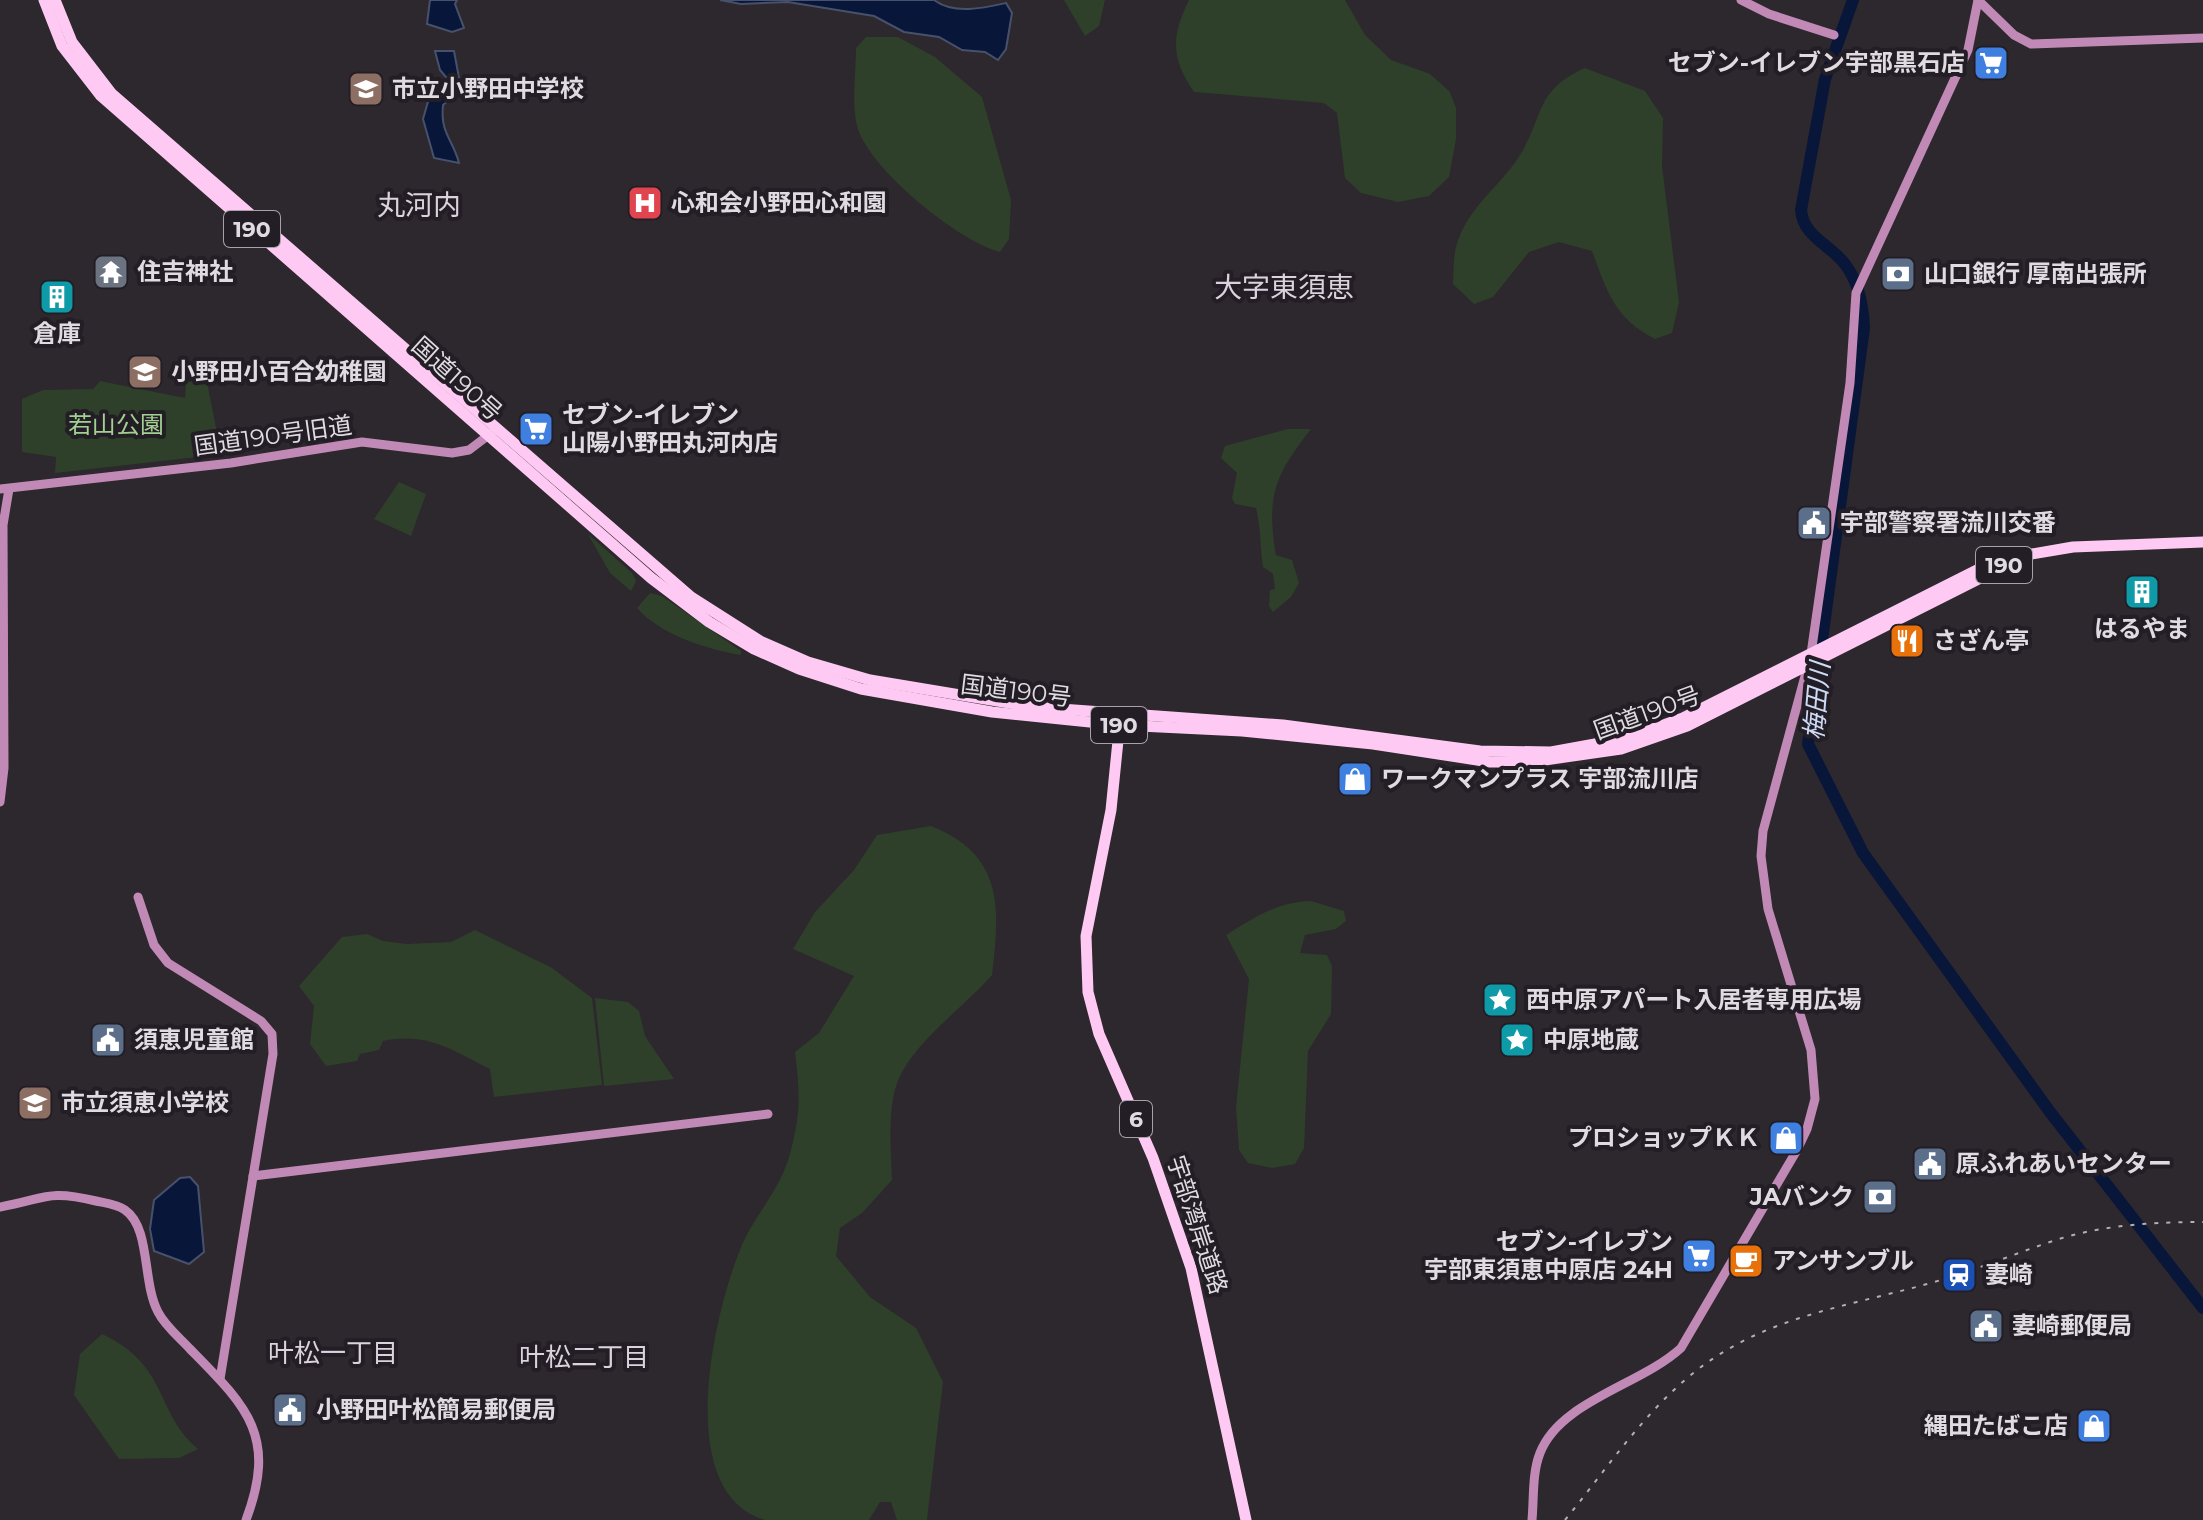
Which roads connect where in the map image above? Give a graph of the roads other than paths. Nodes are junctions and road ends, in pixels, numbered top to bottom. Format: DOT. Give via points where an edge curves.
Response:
graph roads {
  1 [pos="44,0"];
  2 [pos="55,0"];
  3 [pos="1741,0"];
  4 [pos="1834,35"];
  5 [pos="2203,38"];
  6 [pos="492,433"];
  7 [pos="4,489"];
  8 [pos="2203,540"];
  9 [pos="1816,657"];
  10 [pos="1120,720"];
  11 [pos="0,802"];
  12 [pos="138,897"];
  13 [pos="768,1114"];
  14 [pos="253,1176"];
  15 [pos="0,1207"];
  16 [pos="220,1379"];
  17 [pos="246,1520"];
  18 [pos="1246,1520"];
  19 [pos="1532,1520"];
  1 -- 6 [label="highway, 国道190号 / 190" via="62,46 100,95"];
  2 -- 6 [label="highway, 国道190号 / 190" via="72,42 112,94"];
  3 -- 4 [label="street"];
  5 -- 9 [label="street" via="2031,44 1978,0 1968,50 1856,293"];
  6 -- 7 [label="street, 国道190号旧道" via="469,450 452,453 362,442"];
  6 -- 10 [label="highway, 国道190号 / 190" via="659,572 760,641 808,662 899,686"];
  7 -- 11 [label="street"];
  8 -- 9 [label="highway, 国道190号 / 190" via="2073,547 2026,555"];
  9 -- 10 [label="highway, 国道190号 / 190" via="1663,726 1551,752 1480,751 1283,725"];
  9 -- 19 [label="street" via="1761,842 1770,917 1814,1063 1810,1121 1681,1348 1552,1432 1537,1463"];
  10 -- 18 [label="highway, 宇部湾岸道路 / 6" via="1111,810 1086,936 1088,992 1099,1034 1153,1158 1191,1268"];
  12 -- 14 [label="street" via="154,945 168,963 261,1021 272,1034"];
  13 -- 14 [label="street"];
  14 -- 16 [label="street"];
  15 -- 16 [label="street" via="62,1193 124,1209 139,1227 147,1285 162,1319"];
  16 -- 17 [label="street" via="243,1405 257,1440 258,1474"];
}
